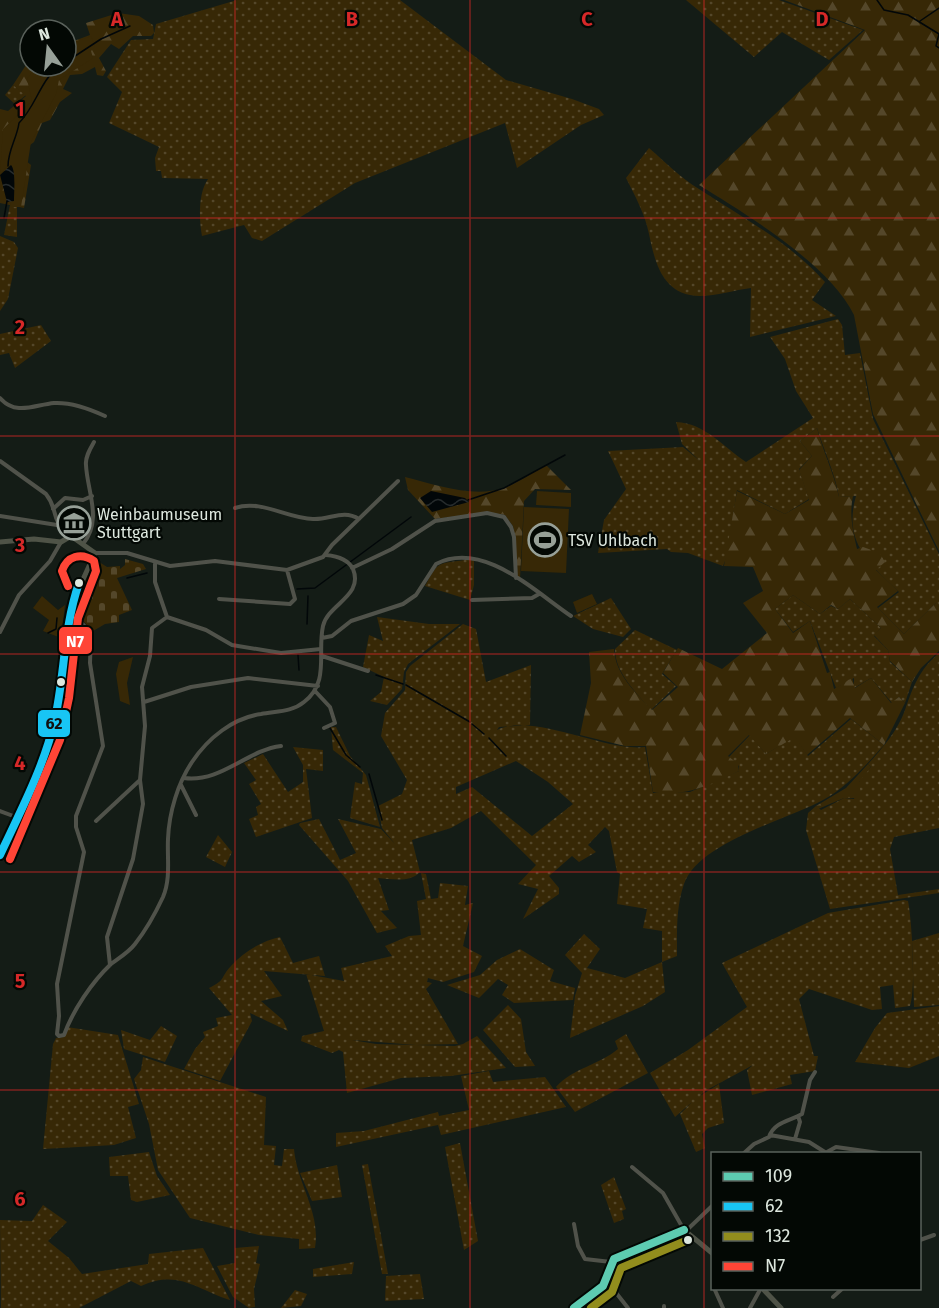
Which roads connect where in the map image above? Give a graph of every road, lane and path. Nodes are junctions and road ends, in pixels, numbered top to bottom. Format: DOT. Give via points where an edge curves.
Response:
graph roads {
  1 [pos="0,398"];
  2 [pos="105,416"];
  3 [pos="94,442"];
  4 [pos="0,461"];
  5 [pos="398,481"];
  6 [pos="92,496"];
  7 [pos="235,508"];
  8 [pos="53,509"];
  9 [pos="0,516"];
  10 [pos="358,519"];
  11 [pos="57,525"];
  12 [pos="71,536"];
  13 [pos="0,542"];
  14 [pos="61,542"];
  15 [pos="83,544"];
  16 [pos="95,552"];
  17 [pos="326,555"];
  18 [pos="155,564"];
  19 [pos="351,567"];
  20 [pos="287,570"];
  21 [pos="516,578"];
  22 [pos="539,594"];
  23 [pos="219,599"];
  24 [pos="471,600"];
  25 [pos="69,616"];
  26 [pos="571,616"];
  27 [pos="167,617"];
  28 [pos="0,632"];
  29 [pos="322,638"];
  30 [pos="321,650"];
  31 [pos="322,656"];
  32 [pos="368,671"];
  33 [pos="318,686"];
  34 [pos="315,691"];
  35 [pos="144,702"];
  36 [pos="324,728"];
  37 [pos="281,746"];
  38 [pos="184,778"];
  39 [pos="140,780"];
  40 [pos="181,785"];
  41 [pos="0,811"];
  42 [pos="196,815"];
  43 [pos="17,817"];
  44 [pos="96,821"];
  45 [pos="0,855"];
  46 [pos="110,965"];
  47 [pos="815,1072"];
  48 [pos="798,1116"];
  49 [pos="770,1136"];
  50 [pos="795,1139"];
  51 [pos="746,1152"];
  52 [pos="826,1152"];
  53 [pos="828,1152"];
  54 [pos="872,1152"];
  55 [pos="632,1167"];
  56 [pos="711,1207"];
  57 [pos="574,1224"];
  58 [pos="684,1230"];
  59 [pos="934,1235"];
  60 [pos="921,1240"];
  61 [pos="711,1252"];
  62 [pos="611,1262"];
  63 [pos="606,1280"];
  64 [pos="715,1290"];
  65 [pos="761,1290"];
  66 [pos="764,1290"];
  67 [pos="841,1290"];
  68 [pos="832,1297"];
  69 [pos="574,1308"];
  70 [pos="627,1308"];
  71 [pos="723,1308"];
  72 [pos="750,1308"];
  73 [pos="781,1308"];
  1 -- 2 [label="street" via="7,406 20,409 55,403"];
  3 -- 6 [label="street" via="86,465"];
  4 -- 8 [label="street" via="46,494"];
  5 -- 10 [label="street"];
  6 -- 8 [label="street" via="83,500 65,498"];
  6 -- 15 [label="street" via="90,534"];
  7 -- 10 [label="street" via="250,506 314,519 349,514"];
  8 -- 11 [label="street"];
  9 -- 11 [label="street"];
  10 -- 17 [label="street"];
  11 -- 12 [label="street"];
  12 -- 14 [label="street"];
  12 -- 15 [label="street"];
  13 -- 14 [label="street"];
  14 -- 28 [label="street" via="50,561 22,590"];
  15 -- 16 [label="street"];
  16 -- 18 [label="street" via="126,553"];
  16 -- 25 [label="street"];
  17 -- 19 [label="street"];
  17 -- 20 [label="street"];
  18 -- 20 [label="street" via="180,567 215,561"];
  18 -- 27 [label="street" via="155,582"];
  19 -- 21 [label="street" via="392,549 435,521 478,514 504,516 511,526"];
  19 -- 29 [label="street" via="353,589 326,619"];
  20 -- 23 [label="street" via="295,599 290,604"];
  21 -- 22 [label="street"];
  21 -- 29 [label="street" via="476,558 440,562 416,595 403,604 351,621 332,636"];
  22 -- 24 [label="street" via="532,598"];
  22 -- 26 [label="street"];
  25 -- 43 [label="street" via="54,723"];
  25 -- 46 [label="street" via="76,617 91,633 90,663 103,746 76,816 84,852 57,984 58,1036 64,1034 75,1010"];
  27 -- 30 [label="street" via="206,630 232,645 281,653"];
  27 -- 35 [label="street" via="152,628 142,687"];
  29 -- 30 [label="street"];
  30 -- 31 [label="street"];
  31 -- 32 [label="street"];
  31 -- 33 [label="street"];
  33 -- 34 [label="street"];
  33 -- 35 [label="street" via="248,678 191,687"];
  34 -- 36 [label="street" via="330,707 335,723"];
  34 -- 38 [label="street" via="292,709 252,716 229,726 199,754"];
  35 -- 39 [label="street"];
  37 -- 38 [label="street" via="262,751 220,773"];
  38 -- 40 [label="street"];
  39 -- 44 [label="street"];
  39 -- 46 [label="street" via="143,804 133,859 107,937"];
  40 -- 42 [label="street"];
  40 -- 46 [label="street" via="168,829 166,889 135,945"];
  41 -- 43 [label="street"];
  43 -- 45 [label="street"];
  47 -- 48 [label="street"];
  48 -- 49 [label="street" via="783,1122"];
  48 -- 50 [label="street"];
  49 -- 50 [label="street"];
  49 -- 51 [label="street"];
  50 -- 52 [label="street" via="814,1143"];
  53 -- 54 [label="street" via="836,1147"];
  55 -- 58 [label="street" via="663,1193"];
  56 -- 58 [label="street"];
  57 -- 62 [label="street" via="585,1259"];
  58 -- 61 [label="street"];
  58 -- 62 [label="street"];
  59 -- 60 [label="street"];
  62 -- 63 [label="street"];
  63 -- 69 [label="street"];
  63 -- 70 [label="street"];
  64 -- 71 [label="street"];
  65 -- 72 [label="street"];
  66 -- 73 [label="street"];
  67 -- 68 [label="street"];
}
